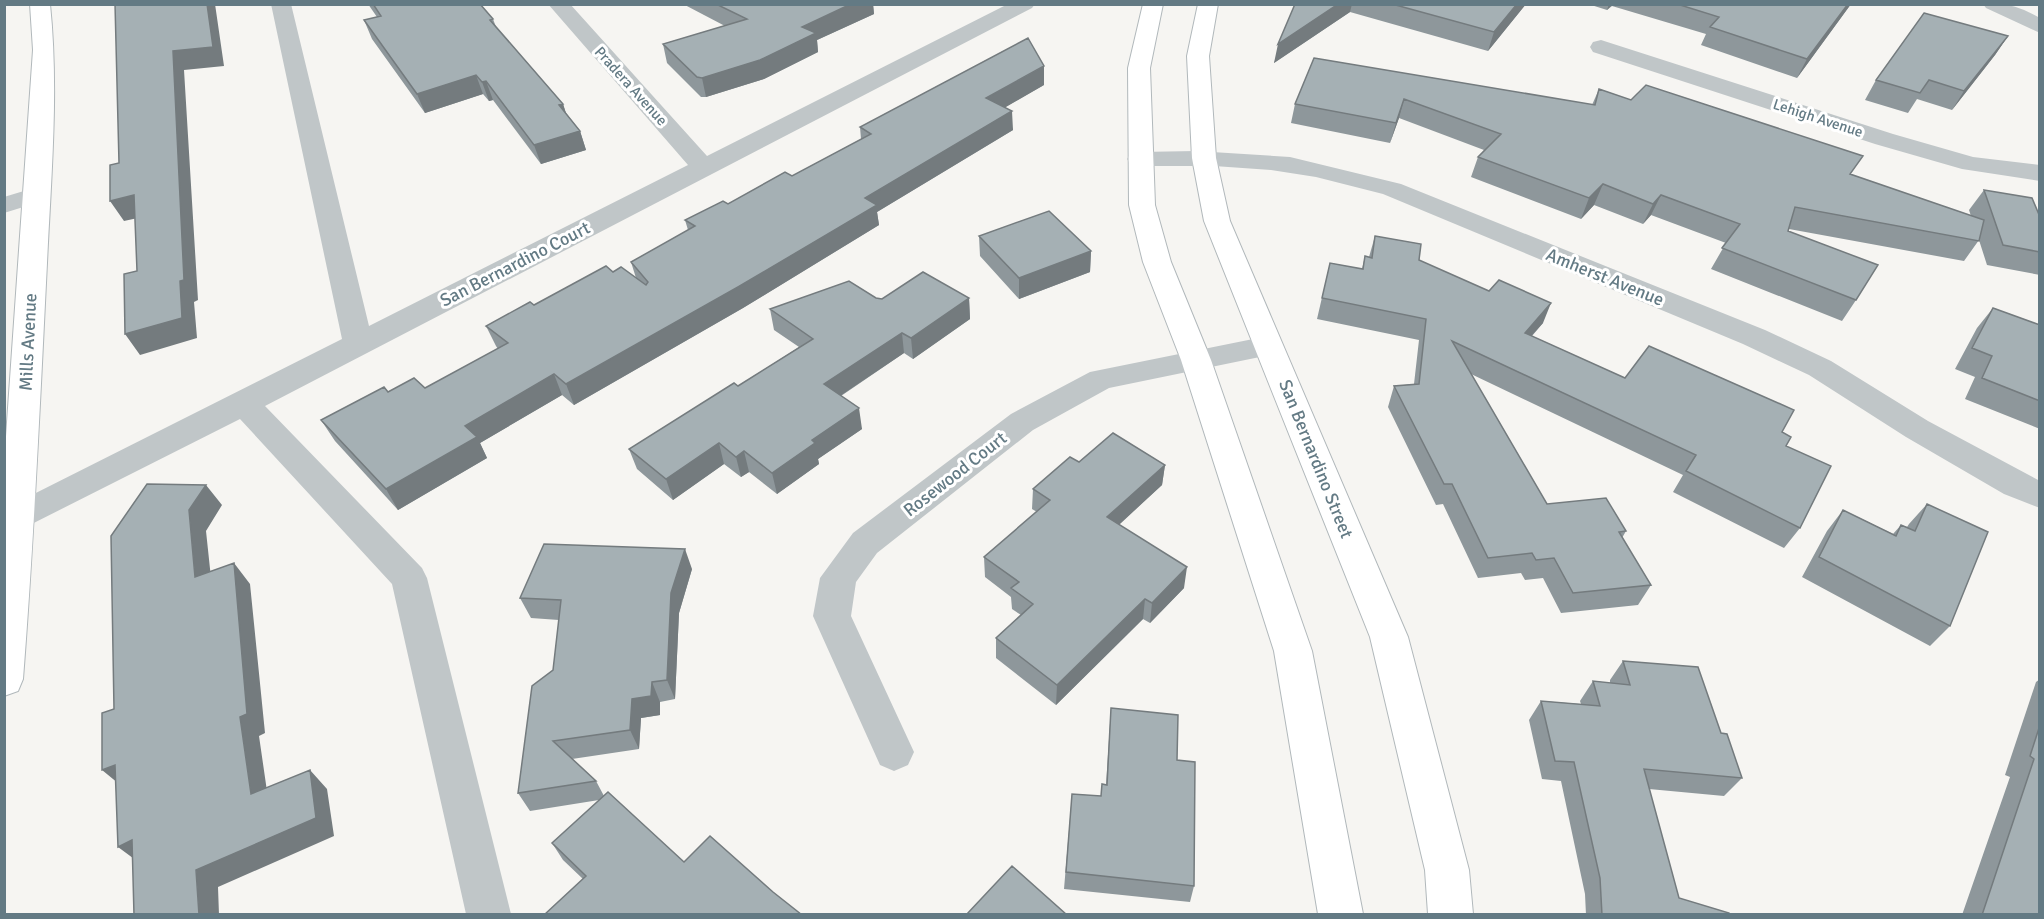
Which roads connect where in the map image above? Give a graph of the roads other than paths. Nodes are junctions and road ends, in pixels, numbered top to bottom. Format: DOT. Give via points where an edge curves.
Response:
graph roads {
  1 [pos="40,4"];
  2 [pos="282,4"];
  3 [pos="558,4"];
  4 [pos="1026,4"];
  5 [pos="1153,4"];
  6 [pos="1208,4"];
  7 [pos="1993,4"];
  8 [pos="2040,27"];
  9 [pos="1601,47"];
  10 [pos="1204,158"];
  11 [pos="1139,159"];
  12 [pos="703,167"];
  13 [pos="2040,173"];
  14 [pos="37,195"];
  15 [pos="4,205"];
  16 [pos="358,344"];
  17 [pos="1268,346"];
  18 [pos="1196,360"];
  19 [pos="244,403"];
  20 [pos="2040,495"];
  21 [pos="11,521"];
  22 [pos="5,655"];
  23 [pos="894,752"];
  24 [pos="489,915"];
  25 [pos="1341,915"];
  26 [pos="1451,915"];
  1 -- 14 [label="main road, Mills Avenue" via="44,50"];
  2 -- 16 [label="street"];
  3 -- 12 [label="street, Pradera Avenue"];
  4 -- 12 [label="street, San Bernardino Court"];
  5 -- 11 [label="main road" via="1139,68"];
  6 -- 10 [label="main road, San Bernardino Street" via="1198,56"];
  7 -- 8 [label="street"];
  9 -- 13 [label="street, Lehigh Avenue" via="1971,164"];
  10 -- 11 [label="street, Amherst Avenue"];
  10 -- 17 [label="main road, San Bernardino Street" via="1217,221"];
  10 -- 20 [label="street, Amherst Avenue" via="1289,164 1392,189 1754,337 1820,368 1917,429"];
  11 -- 18 [label="main road" via="1142,205 1157,262"];
  12 -- 16 [label="street, San Bernardino Court"];
  14 -- 15 [label="street"];
  14 -- 21 [label="main road, Mills Avenue"];
  16 -- 19 [label="street, San Bernardino Court"];
  17 -- 18 [label="street, Rosewood Court"];
  17 -- 26 [label="main road, San Bernardino Street" via="1389,637 1447,870"];
  18 -- 23 [label="street, Rosewood Court" via="1101,380 1022,422 865,543 838,578 832,616"];
  18 -- 25 [label="main road" via="1293,651"];
  19 -- 21 [label="street, San Bernardino Court"];
  19 -- 24 [label="street" via="409,578"];
  21 -- 22 [label="main road, Mills Avenue"];
}
